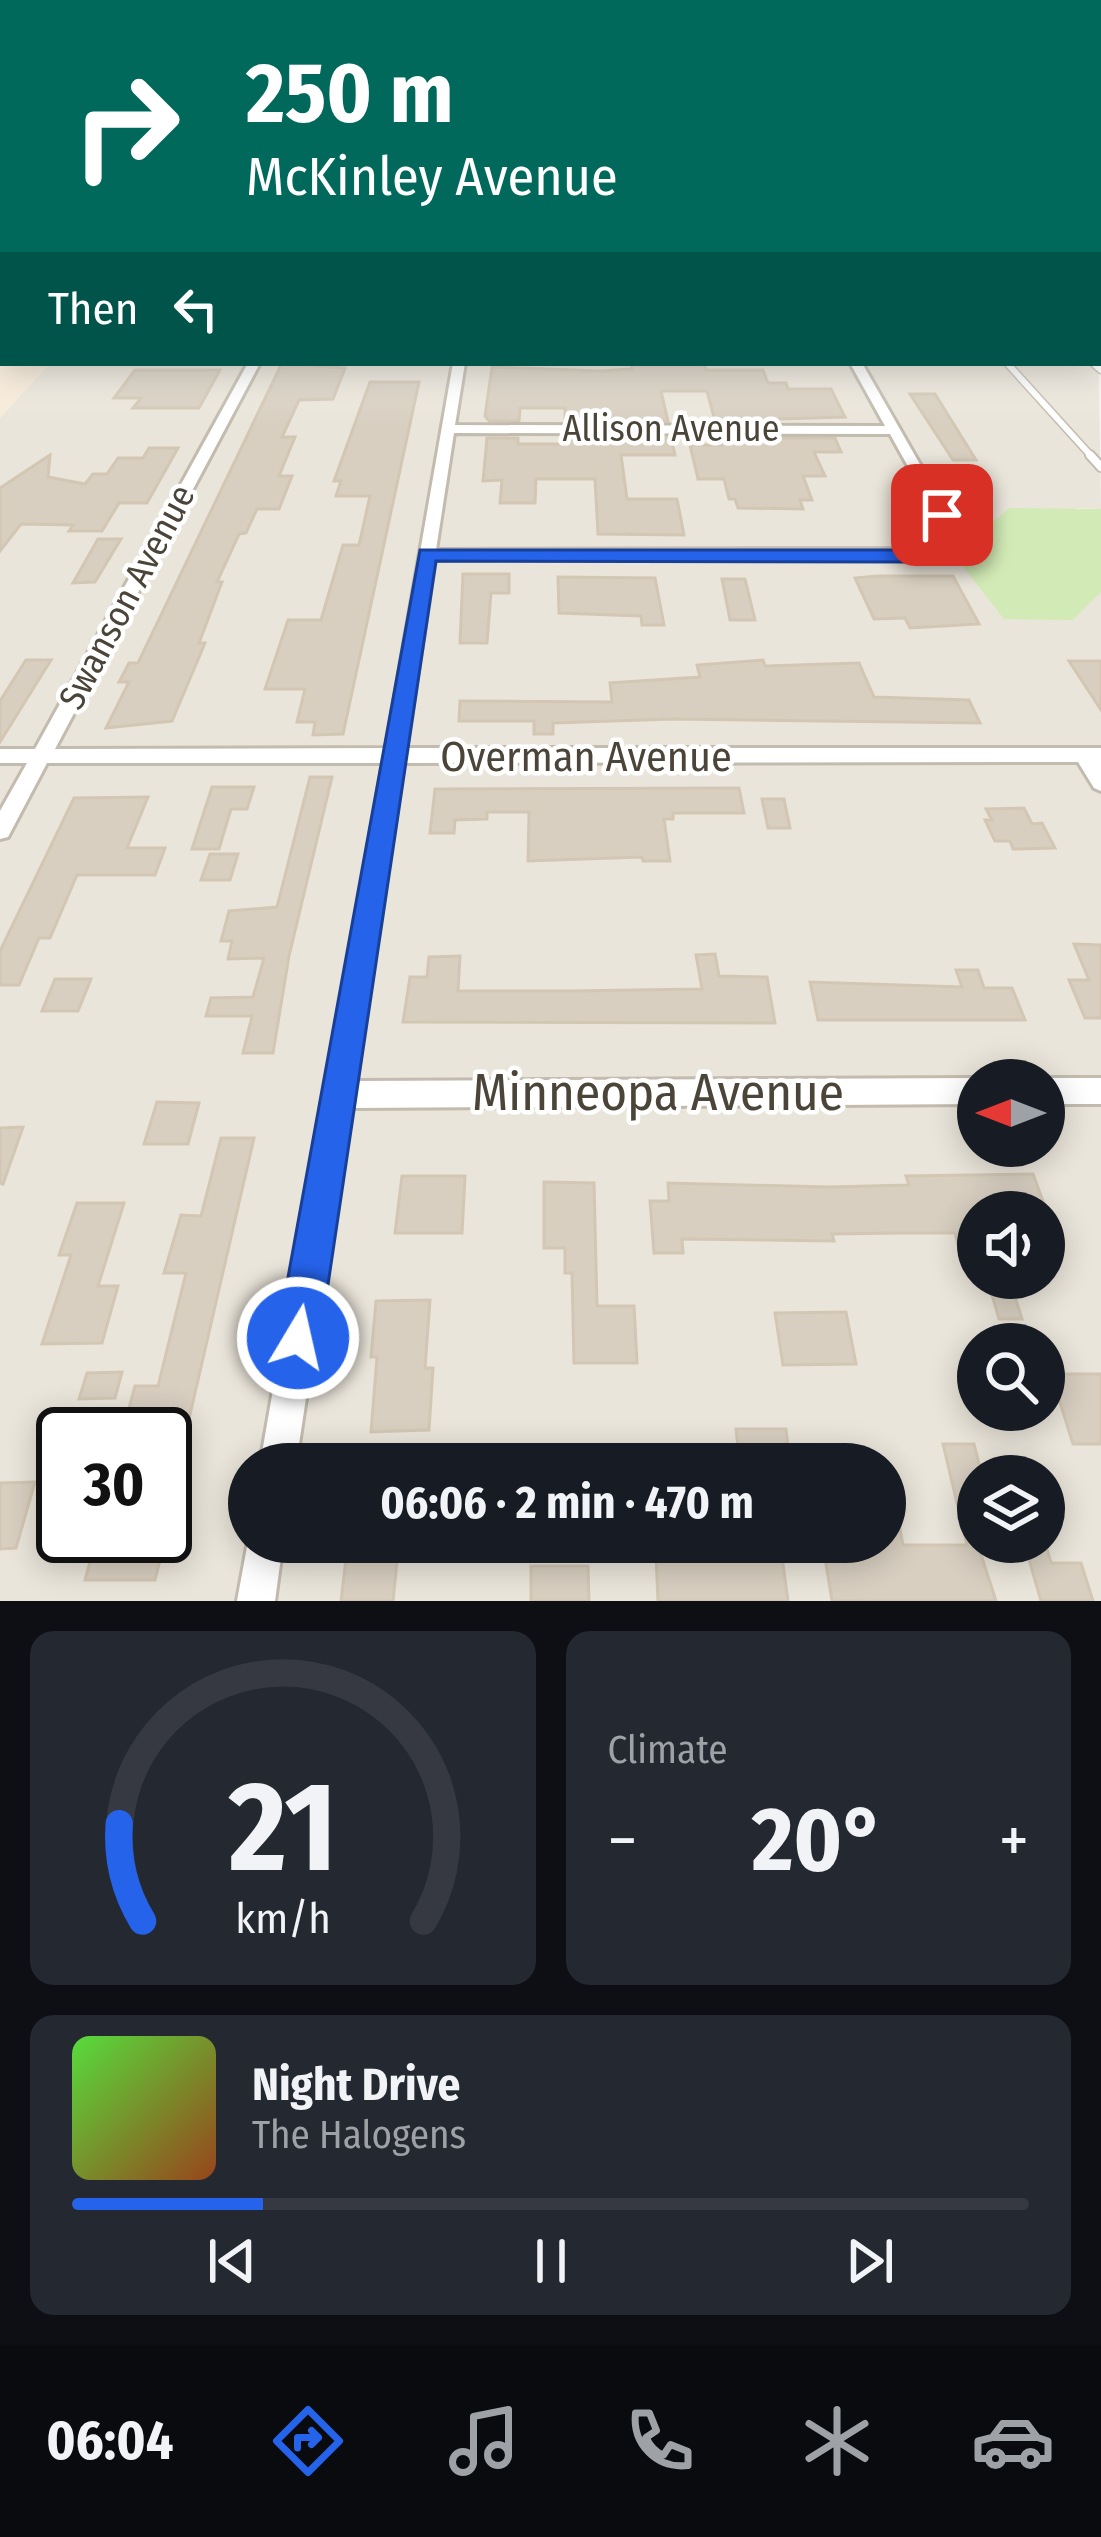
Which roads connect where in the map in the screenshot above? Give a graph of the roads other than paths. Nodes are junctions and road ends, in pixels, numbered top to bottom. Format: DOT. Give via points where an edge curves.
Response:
graph roads {
  1 [pos="252,366"];
  2 [pos="458,366"];
  3 [pos="858,366"];
  4 [pos="1010,366"];
  5 [pos="448,429"];
  6 [pos="893,430"];
  7 [pos="1101,467"];
  8 [pos="427,555"];
  9 [pos="0,755"];
  10 [pos="42,755"];
  11 [pos="1093,756"];
  12 [pos="394,758"];
  13 [pos="1101,783"];
  14 [pos="0,831"];
  15 [pos="957,1091"];
  16 [pos="1065,1091"];
  17 [pos="1101,1091"];
  18 [pos="339,1095"];
  19 [pos="281,1443"];
  20 [pos="262,1563"];
  21 [pos="256,1601"];
  1 -- 10 [label="street, Swanson Avenue"];
  2 -- 5 [label="street"];
  3 -- 6 [label="street"];
  4 -- 7 [label="lane"];
  5 -- 6 [label="street, Allison Avenue"];
  5 -- 8 [label="street"];
  6 -- 8 [label="street" via="942,515 945,545 930,554"];
  8 -- 12 [label="street"];
  9 -- 10 [label="street, Overman Avenue"];
  10 -- 12 [label="street, Overman Avenue"];
  10 -- 14 [label="street, Swanson Avenue"];
  11 -- 12 [label="street, Overman Avenue"];
  11 -- 13 [label="street"];
  12 -- 18 [label="street"];
  15 -- 18 [label="street, Minneopa Avenue"];
  16 -- 17 [label="street"];
  18 -- 19 [label="street"];
  20 -- 21 [label="street"];
}
